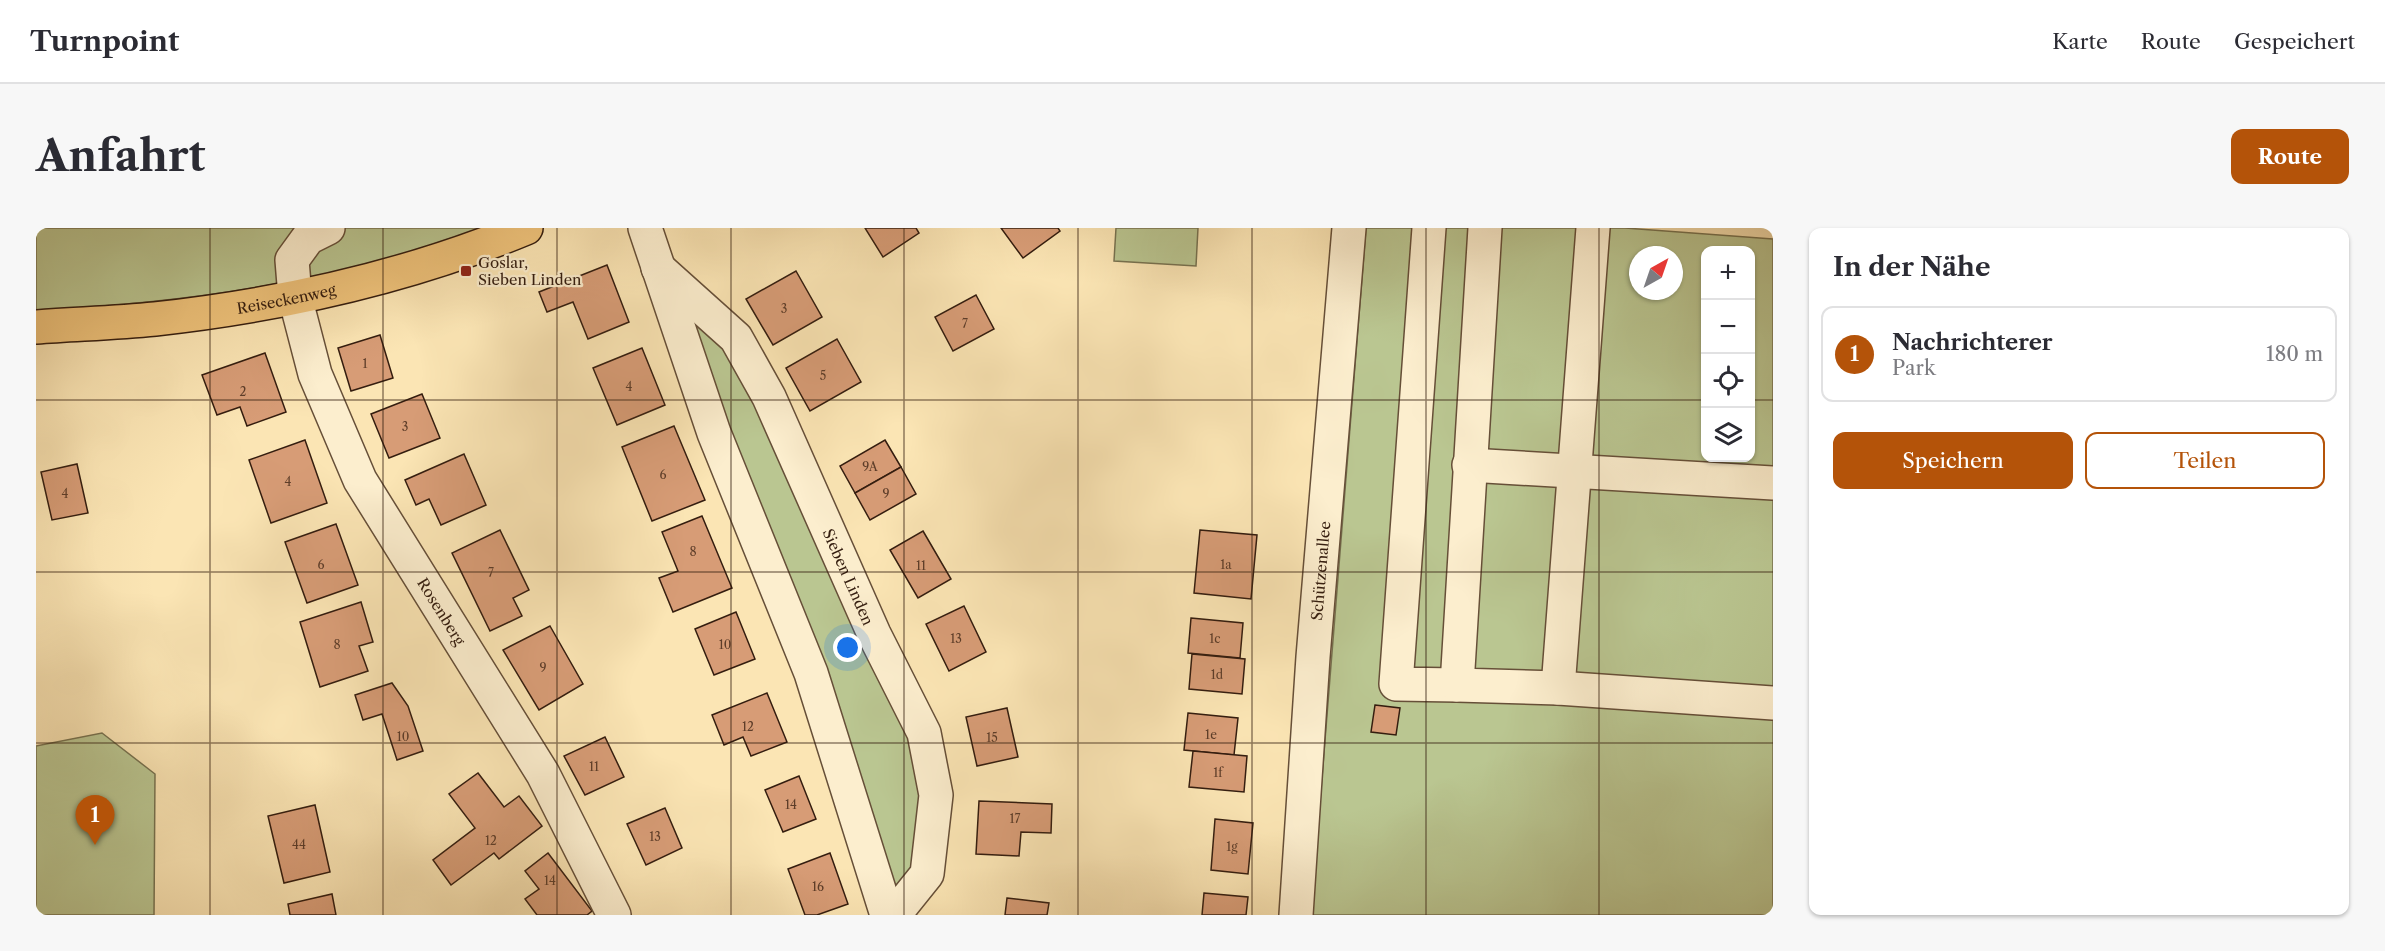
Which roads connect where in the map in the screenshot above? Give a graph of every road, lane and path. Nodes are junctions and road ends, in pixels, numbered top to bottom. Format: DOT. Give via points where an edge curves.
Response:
graph roads {
  1 [pos="328,228"];
  2 [pos="526,228"];
  3 [pos="645,228"];
  4 [pos="1349,228"];
  5 [pos="1429,228"];
  6 [pos="1485,228"];
  7 [pos="1593,228"];
  8 [pos="658,268"];
  9 [pos="295,297"];
  10 [pos="36,327"];
  11 [pos="1469,465"];
  12 [pos="1575,470"];
  13 [pos="1773,483"];
  14 [pos="1457,685"];
  15 [pos="1558,688"];
  16 [pos="1773,703"];
  17 [pos="614,915"];
  18 [pos="886,915"];
  19 [pos="894,915"];
  20 [pos="1296,915"];
  1 -- 9 [label="street, Rosenberg" via="308,238 292,260"];
  2 -- 9 [label="main road, Reiseckenweg" via="452,257"];
  3 -- 8 [label="street"];
  4 -- 20 [label="street, Schützenallee"];
  5 -- 14 [label="street" via="1396,684"];
  6 -- 11 [label="street"];
  7 -- 12 [label="street"];
  8 -- 18 [label="street" via="714,433 811,673"];
  8 -- 19 [label="street, Sieben Linden" via="736,338 769,397 874,634 924,733 936,795 927,874"];
  9 -- 10 [label="main road, Reiseckenweg" via="154,319"];
  9 -- 17 [label="street, Rosenberg" via="315,374 360,480 543,774"];
  11 -- 12 [label="street"];
  11 -- 14 [label="street"];
  12 -- 13 [label="street"];
  12 -- 15 [label="street"];
  14 -- 15 [label="street"];
  15 -- 16 [label="street"];
}
